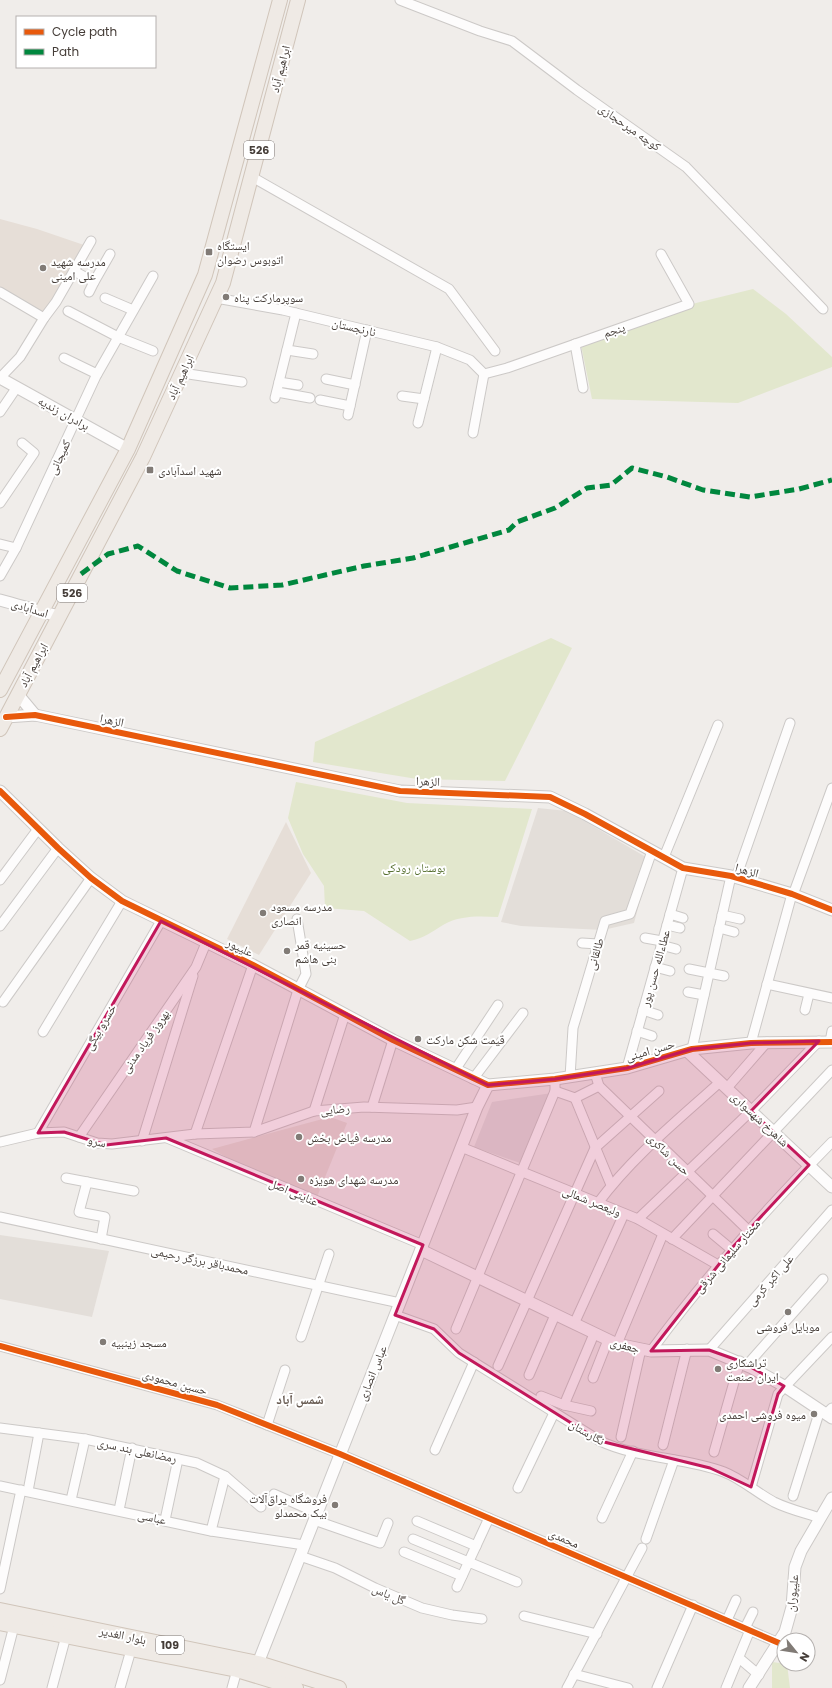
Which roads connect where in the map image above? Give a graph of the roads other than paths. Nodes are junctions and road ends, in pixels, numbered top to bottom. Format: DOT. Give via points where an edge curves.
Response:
graph roads {
  1 [pos="280,0"];
  2 [pos="298,0"];
  3 [pos="400,0"];
  4 [pos="252,177"];
  5 [pos="92,242"];
  6 [pos="110,254"];
  7 [pos="661,254"];
  8 [pos="74,271"];
  9 [pos="153,276"];
  10 [pos="94,282"];
  11 [pos="89,292"];
  12 [pos="0,293"];
  13 [pos="105,298"];
  14 [pos="216,298"];
  15 [pos="823,309"];
  16 [pos="133,310"];
  17 [pos="68,311"];
  18 [pos="296,313"];
  19 [pos="44,318"];
  20 [pos="367,330"];
  21 [pos="118,337"];
  22 [pos="575,344"];
  23 [pos="438,347"];
  24 [pos="287,350"];
  25 [pos="153,351"];
  26 [pos="495,351"];
  27 [pos="313,354"];
  28 [pos="64,358"];
  29 [pos="182,373"];
  30 [pos="97,374"];
  31 [pos="484,374"];
  32 [pos="0,378"];
  33 [pos="326,379"];
  34 [pos="242,382"];
  35 [pos="280,382"];
  36 [pos="298,385"];
  37 [pos="355,385"];
  38 [pos="17,387"];
  39 [pos="583,388"];
  40 [pos="402,396"];
  41 [pos="310,398"];
  42 [pos="424,399"];
  43 [pos="320,400"];
  44 [pos="0,412"];
  45 [pos="76,420"];
  46 [pos="418,423"];
  47 [pos="473,433"];
  48 [pos="22,443"];
  49 [pos="128,449"];
  50 [pos="0,503"];
  51 [pos="0,544"];
  52 [pos="16,548"];
  53 [pos="0,576"];
  54 [pos="0,600"];
  55 [pos="42,613"];
  56 [pos="59,616"];
  57 [pos="0,690"];
  58 [pos="21,690"];
  59 [pos="35,715"];
  60 [pos="3,723"];
  61 [pos="790,723"];
  62 [pos="718,725"];
  63 [pos="832,788"];
  64 [pos="2,794"];
  65 [pos="38,829"];
  66 [pos="58,848"];
  67 [pos="652,851"];
  68 [pos="664,858"];
  69 [pos="683,868"];
  70 [pos="733,877"];
  71 [pos="91,878"];
  72 [pos="0,880"];
  73 [pos="792,895"];
  74 [pos="122,901"];
  75 [pos="832,910"];
  76 [pos="670,914"];
  77 [pos="722,915"];
  78 [pos="683,918"];
  79 [pos="297,919"];
  80 [pos="740,919"];
  81 [pos="161,921"];
  82 [pos="667,924"];
  83 [pos="0,926"];
  84 [pos="680,928"];
  85 [pos="719,928"];
  86 [pos="734,932"];
  87 [pos="645,938"];
  88 [pos="206,943"];
  89 [pos="582,943"];
  90 [pos="662,943"];
  91 [pos="598,944"];
  92 [pos="676,949"];
  93 [pos="253,965"];
  94 [pos="196,967"];
  95 [pos="655,967"];
  96 [pos="689,969"];
  97 [pos="670,971"];
  98 [pos="709,973"];
  99 [pos="724,976"];
  100 [pos="767,984"];
  101 [pos="298,990"];
  102 [pos="688,992"];
  103 [pos="809,994"];
  104 [pos="704,995"];
  105 [pos="832,998"];
  106 [pos="3,1002"];
  107 [pos="498,1006"];
  108 [pos="643,1010"];
  109 [pos="805,1010"];
  110 [pos="523,1013"];
  111 [pos="346,1014"];
  112 [pos="658,1015"];
  113 [pos="637,1031"];
  114 [pos="832,1031"];
  115 [pos="43,1032"];
  116 [pos="652,1036"];
  117 [pos="393,1040"];
  118 [pos="767,1042"];
  119 [pos="827,1042"];
  120 [pos="751,1043"];
  121 [pos="689,1050"];
  122 [pos="626,1068"];
  123 [pos="455,1070"];
  124 [pos="832,1070"];
  125 [pos="595,1073"];
  126 [pos="570,1077"];
  127 [pos="473,1079"];
  128 [pos="555,1079"];
  129 [pos="488,1085"];
  130 [pos="724,1085"];
  131 [pos="599,1086"];
  132 [pos="555,1091"];
  133 [pos="659,1091"];
  134 [pos="575,1098"];
  135 [pos="372,1107"];
  136 [pos="477,1107"];
  137 [pos="314,1111"];
  138 [pos="751,1111"];
  139 [pos="631,1117"];
  140 [pos="254,1132"];
  141 [pos="773,1132"];
  142 [pos="38,1133"];
  143 [pos="195,1134"];
  144 [pos="79,1137"];
  145 [pos="166,1138"];
  146 [pos="142,1141"];
  147 [pos="655,1141"];
  148 [pos="0,1142"];
  149 [pos="832,1142"];
  150 [pos="461,1147"];
  151 [pos="596,1148"];
  152 [pos="809,1165"];
  153 [pos="521,1171"];
  154 [pos="688,1172"];
  155 [pos="66,1178"];
  156 [pos="87,1182"];
  157 [pos="611,1185"];
  158 [pos="832,1187"];
  159 [pos="134,1191"];
  160 [pos="574,1193"];
  161 [pos="712,1196"];
  162 [pos="598,1203"];
  163 [pos="832,1210"];
  164 [pos="624,1214"];
  165 [pos="0,1217"];
  166 [pos="638,1220"];
  167 [pos="748,1230"];
  168 [pos="663,1234"];
  169 [pos="713,1234"];
  170 [pos="101,1239"];
  171 [pos="672,1239"];
  172 [pos="422,1248"];
  173 [pos="731,1249"];
  174 [pos="329,1254"];
  175 [pos="718,1265"];
  176 [pos="479,1276"];
  177 [pos="822,1279"];
  178 [pos="318,1286"];
  179 [pos="528,1302"];
  180 [pos="400,1303"];
  181 [pos="395,1315"];
  182 [pos="555,1316"];
  183 [pos="574,1324"];
  184 [pos="456,1330"];
  185 [pos="594,1334"];
  186 [pos="301,1337"];
  187 [pos="832,1337"];
  188 [pos="612,1342"];
  189 [pos="0,1346"];
  190 [pos="687,1349"];
  191 [pos="646,1350"];
  192 [pos="709,1350"];
  193 [pos="474,1362"];
  194 [pos="743,1363"];
  195 [pos="498,1366"];
  196 [pos="285,1370"];
  197 [pos="529,1375"];
  198 [pos="593,1378"];
  199 [pos="784,1386"];
  200 [pos="541,1396"];
  201 [pos="564,1405"];
  202 [pos="591,1410"];
  203 [pos="827,1412"];
  204 [pos="554,1413"];
  205 [pos="267,1425"];
  206 [pos="0,1428"];
  207 [pos="39,1433"];
  208 [pos="621,1437"];
  209 [pos="85,1439"];
  210 [pos="663,1445"];
  211 [pos="132,1448"];
  212 [pos="435,1450"];
  213 [pos="633,1451"];
  214 [pos="714,1452"];
  215 [pos="340,1454"];
  216 [pos="178,1459"];
  217 [pos="674,1460"];
  218 [pos="225,1476"];
  219 [pos="0,1486"];
  220 [pos="751,1487"];
  221 [pos="518,1488"];
  222 [pos="24,1491"];
  223 [pos="274,1494"];
  224 [pos="793,1496"];
  225 [pos="832,1498"];
  226 [pos="71,1500"];
  227 [pos="261,1507"];
  228 [pos="119,1510"];
  229 [pos="316,1517"];
  230 [pos="489,1518"];
  231 [pos="602,1518"];
  232 [pos="820,1518"];
  233 [pos="165,1520"];
  234 [pos="417,1521"];
  235 [pos="388,1523"];
  236 [pos="211,1531"];
  237 [pos="413,1538"];
  238 [pos="646,1539"];
  239 [pos="476,1546"];
  240 [pos="642,1548"];
  241 [pos="302,1550"];
  242 [pos="404,1552"];
  243 [pos="468,1563"];
  244 [pos="462,1576"];
  245 [pos="627,1577"];
  246 [pos="517,1582"];
  247 [pos="457,1587"];
  248 [pos="0,1589"];
  249 [pos="736,1600"];
  250 [pos="692,1606"];
  251 [pos="0,1610"];
  252 [pos="753,1612"];
  253 [pos="524,1616"];
  254 [pos="482,1619"];
  255 [pos="727,1620"];
  256 [pos="0,1623"];
  257 [pos="14,1626"];
  258 [pos="748,1629"];
  259 [pos="785,1632"];
  260 [pos="597,1634"];
  261 [pos="66,1636"];
  262 [pos="776,1642"];
  263 [pos="776,1648"];
  264 [pos="131,1650"];
  265 [pos="739,1658"];
  266 [pos="258,1663"];
  267 [pos="237,1670"];
  268 [pos="574,1674"];
  269 [pos="759,1675"];
  270 [pos="0,1680"];
  271 [pos="290,1687"];
  272 [pos="52,1688"];
  273 [pos="120,1688"];
  274 [pos="232,1688"];
  275 [pos="338,1688"];
  276 [pos="567,1688"];
  277 [pos="628,1688"];
  278 [pos="657,1688"];
  279 [pos="726,1688"];
  280 [pos="749,1688"];
  1 -- 49 [label="main road, ابراهیم آباد / 526" via="206,275"];
  2 -- 4 [label="main road, ابراهیم آباد / 526"];
  3 -- 15 [label="street, کوچه میرحجازی" via="512,41 686,167"];
  4 -- 14 [label="main road, ابراهیم آباد / 526" via="223,283"];
  4 -- 26 [label="street" via="449,289"];
  5 -- 8 [label="street"];
  6 -- 10 [label="street"];
  7 -- 22 [label="street, پنجم" via="689,304"];
  8 -- 10 [label="street"];
  8 -- 19 [label="street"];
  9 -- 16 [label="street, کمیجانی"];
  10 -- 11 [label="street"];
  12 -- 19 [label="street"];
  13 -- 16 [label="street"];
  14 -- 18 [label="street, نارنجستان"];
  14 -- 29 [label="main road, ابراهیم آباد / 526"];
  16 -- 21 [label="street, کمیجانی"];
  17 -- 21 [label="street"];
  18 -- 20 [label="street, نارنجستان"];
  18 -- 24 [label="street"];
  19 -- 32 [label="street" via="20,358"];
  20 -- 23 [label="street, نارنجستان"];
  20 -- 37 [label="street"];
  21 -- 25 [label="street"];
  21 -- 30 [label="street, کمیجانی"];
  22 -- 31 [label="street, پنجم"];
  22 -- 39 [label="street"];
  23 -- 31 [label="street, نارنجستان" via="470,360"];
  23 -- 42 [label="street"];
  24 -- 27 [label="street"];
  24 -- 35 [label="street"];
  28 -- 30 [label="street"];
  29 -- 34 [label="street"];
  29 -- 56 [label="main road, ابراهیم آباد / 526" via="143,457"];
  30 -- 45 [label="street, کمیجانی"];
  31 -- 47 [label="street"];
  32 -- 38 [label="street, برادران زندیه"];
  33 -- 37 [label="street"];
  35 -- 36 [label="street"];
  35 -- 41 [label="street" via="276,395"];
  37 -- 43 [label="street" via="349,410"];
  38 -- 44 [label="street"];
  38 -- 45 [label="street, برادران زندیه"];
  40 -- 42 [label="street"];
  42 -- 46 [label="street"];
  45 -- 49 [label="street, برادران زندیه"];
  45 -- 52 [label="street, کمیجانی"];
  48 -- 50 [label="street" via="34,453"];
  49 -- 55 [label="main road, ابراهیم آباد / 526"];
  51 -- 52 [label="street"];
  52 -- 53 [label="street, کمیجانی"];
  54 -- 55 [label="street, اسدآبادی"];
  55 -- 56 [label="street, اسدآبادی"];
  55 -- 57 [label="main road, ابراهیم آباد / 526"];
  56 -- 58 [label="main road, ابراهیم آباد / 526"];
  58 -- 59 [label="street" via="20,697"];
  58 -- 60 [label="main road, ابراهیم آباد / 526"];
  59 -- 60 [label="street, الزهرا"];
  59 -- 67 [label="street, الزهرا" via="400,791 550,797"];
  61 -- 70 [label="street"];
  62 -- 68 [label="street"];
  63 -- 73 [label="street"];
  64 -- 65 [label="street, علیپور"];
  65 -- 66 [label="street, علیپور"];
  65 -- 72 [label="street"];
  66 -- 71 [label="street, علیپور"];
  66 -- 83 [label="street"];
  67 -- 68 [label="street, الزهرا"];
  67 -- 91 [label="street, طالقانی" via="630,914 605,921"];
  68 -- 69 [label="street, الزهرا"];
  69 -- 70 [label="street, الزهرا"];
  69 -- 76 [label="street, عطاءالله حسن پور"];
  70 -- 73 [label="street, الزهرا"];
  70 -- 77 [label="street"];
  71 -- 74 [label="street, علیپور"];
  71 -- 106 [label="street"];
  73 -- 75 [label="street, الزهرا"];
  73 -- 100 [label="street"];
  74 -- 81 [label="street, علیپور"];
  74 -- 115 [label="street"];
  76 -- 78 [label="street"];
  76 -- 82 [label="street, عطاءالله حسن پور"];
  77 -- 80 [label="street"];
  77 -- 85 [label="street"];
  79 -- 101 [label="street" via="306,974"];
  81 -- 88 [label="street, علیپور"];
  81 -- 142 [label="street, خسرو بیگی"];
  82 -- 84 [label="street"];
  82 -- 90 [label="street, عطاءالله حسن پور"];
  85 -- 86 [label="street"];
  85 -- 98 [label="street"];
  87 -- 90 [label="street"];
  88 -- 93 [label="street, علیپور"];
  88 -- 94 [label="street, بهروز فریاد مدنی"];
  89 -- 91 [label="street"];
  90 -- 92 [label="street"];
  90 -- 95 [label="street, عطاءالله حسن پور"];
  91 -- 126 [label="street, طالقانی" via="573,1028"];
  93 -- 101 [label="street, علیپور"];
  93 -- 143 [label="street"];
  94 -- 144 [label="street, بهروز فریاد مدنی"];
  94 -- 146 [label="street"];
  95 -- 97 [label="street"];
  95 -- 108 [label="street, عطاءالله حسن پور"];
  96 -- 98 [label="street"];
  98 -- 99 [label="street"];
  98 -- 104 [label="street"];
  100 -- 103 [label="street"];
  100 -- 120 [label="street"];
  101 -- 111 [label="street, علیپور"];
  101 -- 140 [label="street"];
  102 -- 104 [label="street"];
  103 -- 105 [label="street"];
  103 -- 109 [label="street"];
  104 -- 121 [label="street"];
  107 -- 123 [label="street"];
  108 -- 112 [label="street"];
  108 -- 113 [label="street, عطاءالله حسن پور"];
  110 -- 127 [label="street"];
  111 -- 117 [label="street, علیپور"];
  111 -- 137 [label="street"];
  113 -- 116 [label="street"];
  113 -- 122 [label="street, عطاءالله حسن پور"];
  114 -- 119 [label="street"];
  117 -- 123 [label="street, علیپور"];
  117 -- 135 [label="street"];
  118 -- 119 [label="street, حسن امینی"];
  118 -- 120 [label="street, حسن امینی"];
  118 -- 130 [label="street"];
  119 -- 138 [label="street"];
  120 -- 121 [label="street, حسن امینی"];
  121 -- 122 [label="street, حسن امینی"];
  121 -- 130 [label="street, شاهرخ شهسواری"];
  122 -- 125 [label="street, حسن امینی"];
  123 -- 127 [label="street, علیپور"];
  124 -- 141 [label="street"];
  125 -- 126 [label="street, حسن امینی"];
  125 -- 131 [label="street, حسن شاکری"];
  126 -- 128 [label="street, حسن امینی"];
  127 -- 129 [label="street, علیپور"];
  128 -- 129 [label="street, حسن امینی"];
  128 -- 132 [label="street"];
  129 -- 136 [label="street, عباس انصاری"];
  130 -- 138 [label="street, شاهرخ شهسواری"];
  130 -- 147 [label="street"];
  131 -- 134 [label="street"];
  131 -- 139 [label="street, حسن شاکری"];
  132 -- 134 [label="street"];
  132 -- 153 [label="street"];
  133 -- 139 [label="street"];
  134 -- 151 [label="street"];
  135 -- 136 [label="street, رضایی" via="457,1110"];
  135 -- 137 [label="street, رضایی"];
  136 -- 150 [label="street, عباس انصاری"];
  137 -- 140 [label="street, رضایی"];
  138 -- 141 [label="street, شاهرخ شهسواری"];
  138 -- 154 [label="street"];
  139 -- 147 [label="street, حسن شاکری"];
  139 -- 151 [label="street"];
  140 -- 143 [label="street, رضایی"];
  141 -- 152 [label="street, شاهرخ شهسواری"];
  141 -- 161 [label="street"];
  142 -- 144 [label="street, سرو" via="64,1132"];
  142 -- 148 [label="street, سرو"];
  143 -- 145 [label="street, سرو"];
  144 -- 146 [label="street, سرو" via="106,1145"];
  145 -- 146 [label="street, سرو"];
  145 -- 172 [label="street, عنایتی اصل"];
  147 -- 154 [label="street, حسن شاکری"];
  147 -- 157 [label="street"];
  149 -- 152 [label="street, مختار سلیمانی شرقی"];
  150 -- 153 [label="street, ولیعصر شمالی"];
  150 -- 172 [label="street, عباس انصاری"];
  151 -- 157 [label="street"];
  151 -- 160 [label="street"];
  152 -- 158 [label="street, شاهرخ شهسواری"];
  152 -- 167 [label="street, مختار سلیمانی شرقی"];
  153 -- 160 [label="street, ولیعصر شمالی"];
  153 -- 176 [label="street"];
  154 -- 161 [label="street, حسن شاکری"];
  154 -- 166 [label="street"];
  155 -- 156 [label="street"];
  156 -- 159 [label="street"];
  156 -- 170 [label="street" via="79,1212 105,1217"];
  157 -- 162 [label="street"];
  160 -- 162 [label="street, ولیعصر شمالی"];
  160 -- 179 [label="street"];
  161 -- 167 [label="street, حسن شاکری"];
  161 -- 171 [label="street"];
  162 -- 164 [label="street, ولیعصر شمالی"];
  163 -- 192 [label="street, علی اکبر کرمی"];
  164 -- 166 [label="street, ولیعصر شمالی"];
  164 -- 183 [label="street"];
  165 -- 170 [label="street, محمدباقر برزگر رحیمی"];
  166 -- 168 [label="street, ولیعصر شمالی"];
  167 -- 173 [label="street, مختار سلیمانی شرقی"];
  168 -- 171 [label="street, ولیعصر شمالی"];
  168 -- 188 [label="street"];
  169 -- 173 [label="street"];
  170 -- 178 [label="street, محمدباقر برزگر رحیمی"];
  171 -- 175 [label="street, ولیعصر شمالی"];
  172 -- 176 [label="street, جعفری"];
  172 -- 180 [label="street, عباس انصاری"];
  173 -- 175 [label="street, مختار سلیمانی شرقی"];
  174 -- 178 [label="street"];
  175 -- 191 [label="street, مختار سلیمانی شرقی"];
  176 -- 179 [label="street, جعفری"];
  176 -- 184 [label="street"];
  177 -- 194 [label="street"];
  178 -- 180 [label="street, محمدباقر برزگر رحیمی"];
  178 -- 186 [label="street"];
  179 -- 182 [label="street, جعفری"];
  179 -- 195 [label="street"];
  180 -- 181 [label="street, عباس انصاری"];
  181 -- 193 [label="street, نگارستان" via="434,1329 459,1353"];
  181 -- 215 [label="street, عباس انصاری"];
  182 -- 183 [label="street, جعفری"];
  182 -- 197 [label="street"];
  183 -- 185 [label="street, جعفری"];
  185 -- 188 [label="street, جعفری"];
  185 -- 201 [label="street"];
  187 -- 199 [label="street"];
  188 -- 191 [label="street, جعفری"];
  188 -- 198 [label="street"];
  189 -- 205 [label="street, حسین محمودی" via="216,1405"];
  190 -- 191 [label="street, جعفری"];
  190 -- 192 [label="street, جعفری"];
  190 -- 210 [label="street"];
  191 -- 208 [label="street"];
  192 -- 194 [label="street, جعفری"];
  193 -- 204 [label="street, نگارستان"];
  193 -- 212 [label="street"];
  194 -- 199 [label="street, جعفری"];
  194 -- 214 [label="street"];
  196 -- 205 [label="street"];
  199 -- 203 [label="street, جعفری"];
  199 -- 220 [label="street" via="778,1394"];
  200 -- 201 [label="street"];
  201 -- 202 [label="street"];
  203 -- 224 [label="street"];
  204 -- 213 [label="street, نگارستان" via="600,1441"];
  204 -- 221 [label="street"];
  205 -- 215 [label="street, حسین محمودی"];
  206 -- 207 [label="street, رمضانعلی بند سری"];
  207 -- 209 [label="street, رمضانعلی بند سری"];
  207 -- 222 [label="street"];
  209 -- 211 [label="street, رمضانعلی بند سری"];
  209 -- 226 [label="street"];
  211 -- 216 [label="street, رمضانعلی بند سری"];
  211 -- 228 [label="street"];
  213 -- 217 [label="street, نگارستان"];
  213 -- 231 [label="street"];
  215 -- 229 [label="street, عباس انصاری"];
  215 -- 230 [label="street, محمدی"];
  216 -- 218 [label="street, رمضانعلی بند سری" via="197,1463"];
  216 -- 233 [label="street"];
  217 -- 220 [label="street, نگارستان" via="724,1472"];
  217 -- 238 [label="street"];
  218 -- 227 [label="street, رمضانعلی بند سری"];
  218 -- 236 [label="street"];
  219 -- 222 [label="street, عباسی"];
  220 -- 232 [label="street, نگارستان" via="783,1506"];
  222 -- 226 [label="street, عباسی"];
  222 -- 248 [label="street"];
  223 -- 229 [label="street"];
  225 -- 232 [label="street, علیپوران"];
  226 -- 228 [label="street, عباسی"];
  228 -- 233 [label="street, عباسی"];
  229 -- 235 [label="street" via="380,1543"];
  229 -- 241 [label="street, عباس انصاری"];
  230 -- 239 [label="street"];
  230 -- 245 [label="street, محمدی"];
  232 -- 259 [label="street, علیپوران" via="795,1566 792,1607"];
  233 -- 236 [label="street, عباسی"];
  234 -- 239 [label="street"];
  236 -- 241 [label="street, عباسی"];
  237 -- 243 [label="street"];
  239 -- 243 [label="street"];
  240 -- 245 [label="street"];
  241 -- 254 [label="street, گل یاس" via="375,1588 422,1608"];
  241 -- 266 [label="street, عباس انصاری"];
  242 -- 244 [label="street"];
  243 -- 244 [label="street"];
  243 -- 246 [label="street"];
  244 -- 247 [label="street"];
  245 -- 250 [label="street, محمدی"];
  245 -- 260 [label="street"];
  249 -- 255 [label="street"];
  250 -- 255 [label="street, محمدی"];
  250 -- 278 [label="street"];
  251 -- 266 [label="main road, بلوار الغدیر / 109"];
  252 -- 258 [label="street"];
  253 -- 260 [label="street"];
  255 -- 258 [label="street, محمدی"];
  256 -- 257 [label="main road, بلوار الغدیر / 109"];
  257 -- 261 [label="main road, بلوار الغدیر / 109"];
  257 -- 270 [label="street"];
  258 -- 262 [label="street, محمدی"];
  258 -- 265 [label="street"];
  260 -- 268 [label="street"];
  261 -- 264 [label="main road, بلوار الغدیر / 109"];
  261 -- 272 [label="street"];
  263 -- 269 [label="street, علیپوران"];
  264 -- 267 [label="main road, بلوار الغدیر / 109"];
  264 -- 273 [label="street"];
  265 -- 269 [label="street"];
  265 -- 279 [label="street"];
  266 -- 275 [label="main road, بلوار الغدیر / 109"];
  267 -- 271 [label="main road, بلوار الغدیر / 109"];
  267 -- 274 [label="street"];
  268 -- 276 [label="street"];
  268 -- 277 [label="street"];
  269 -- 280 [label="street, علیپوران"];
}
